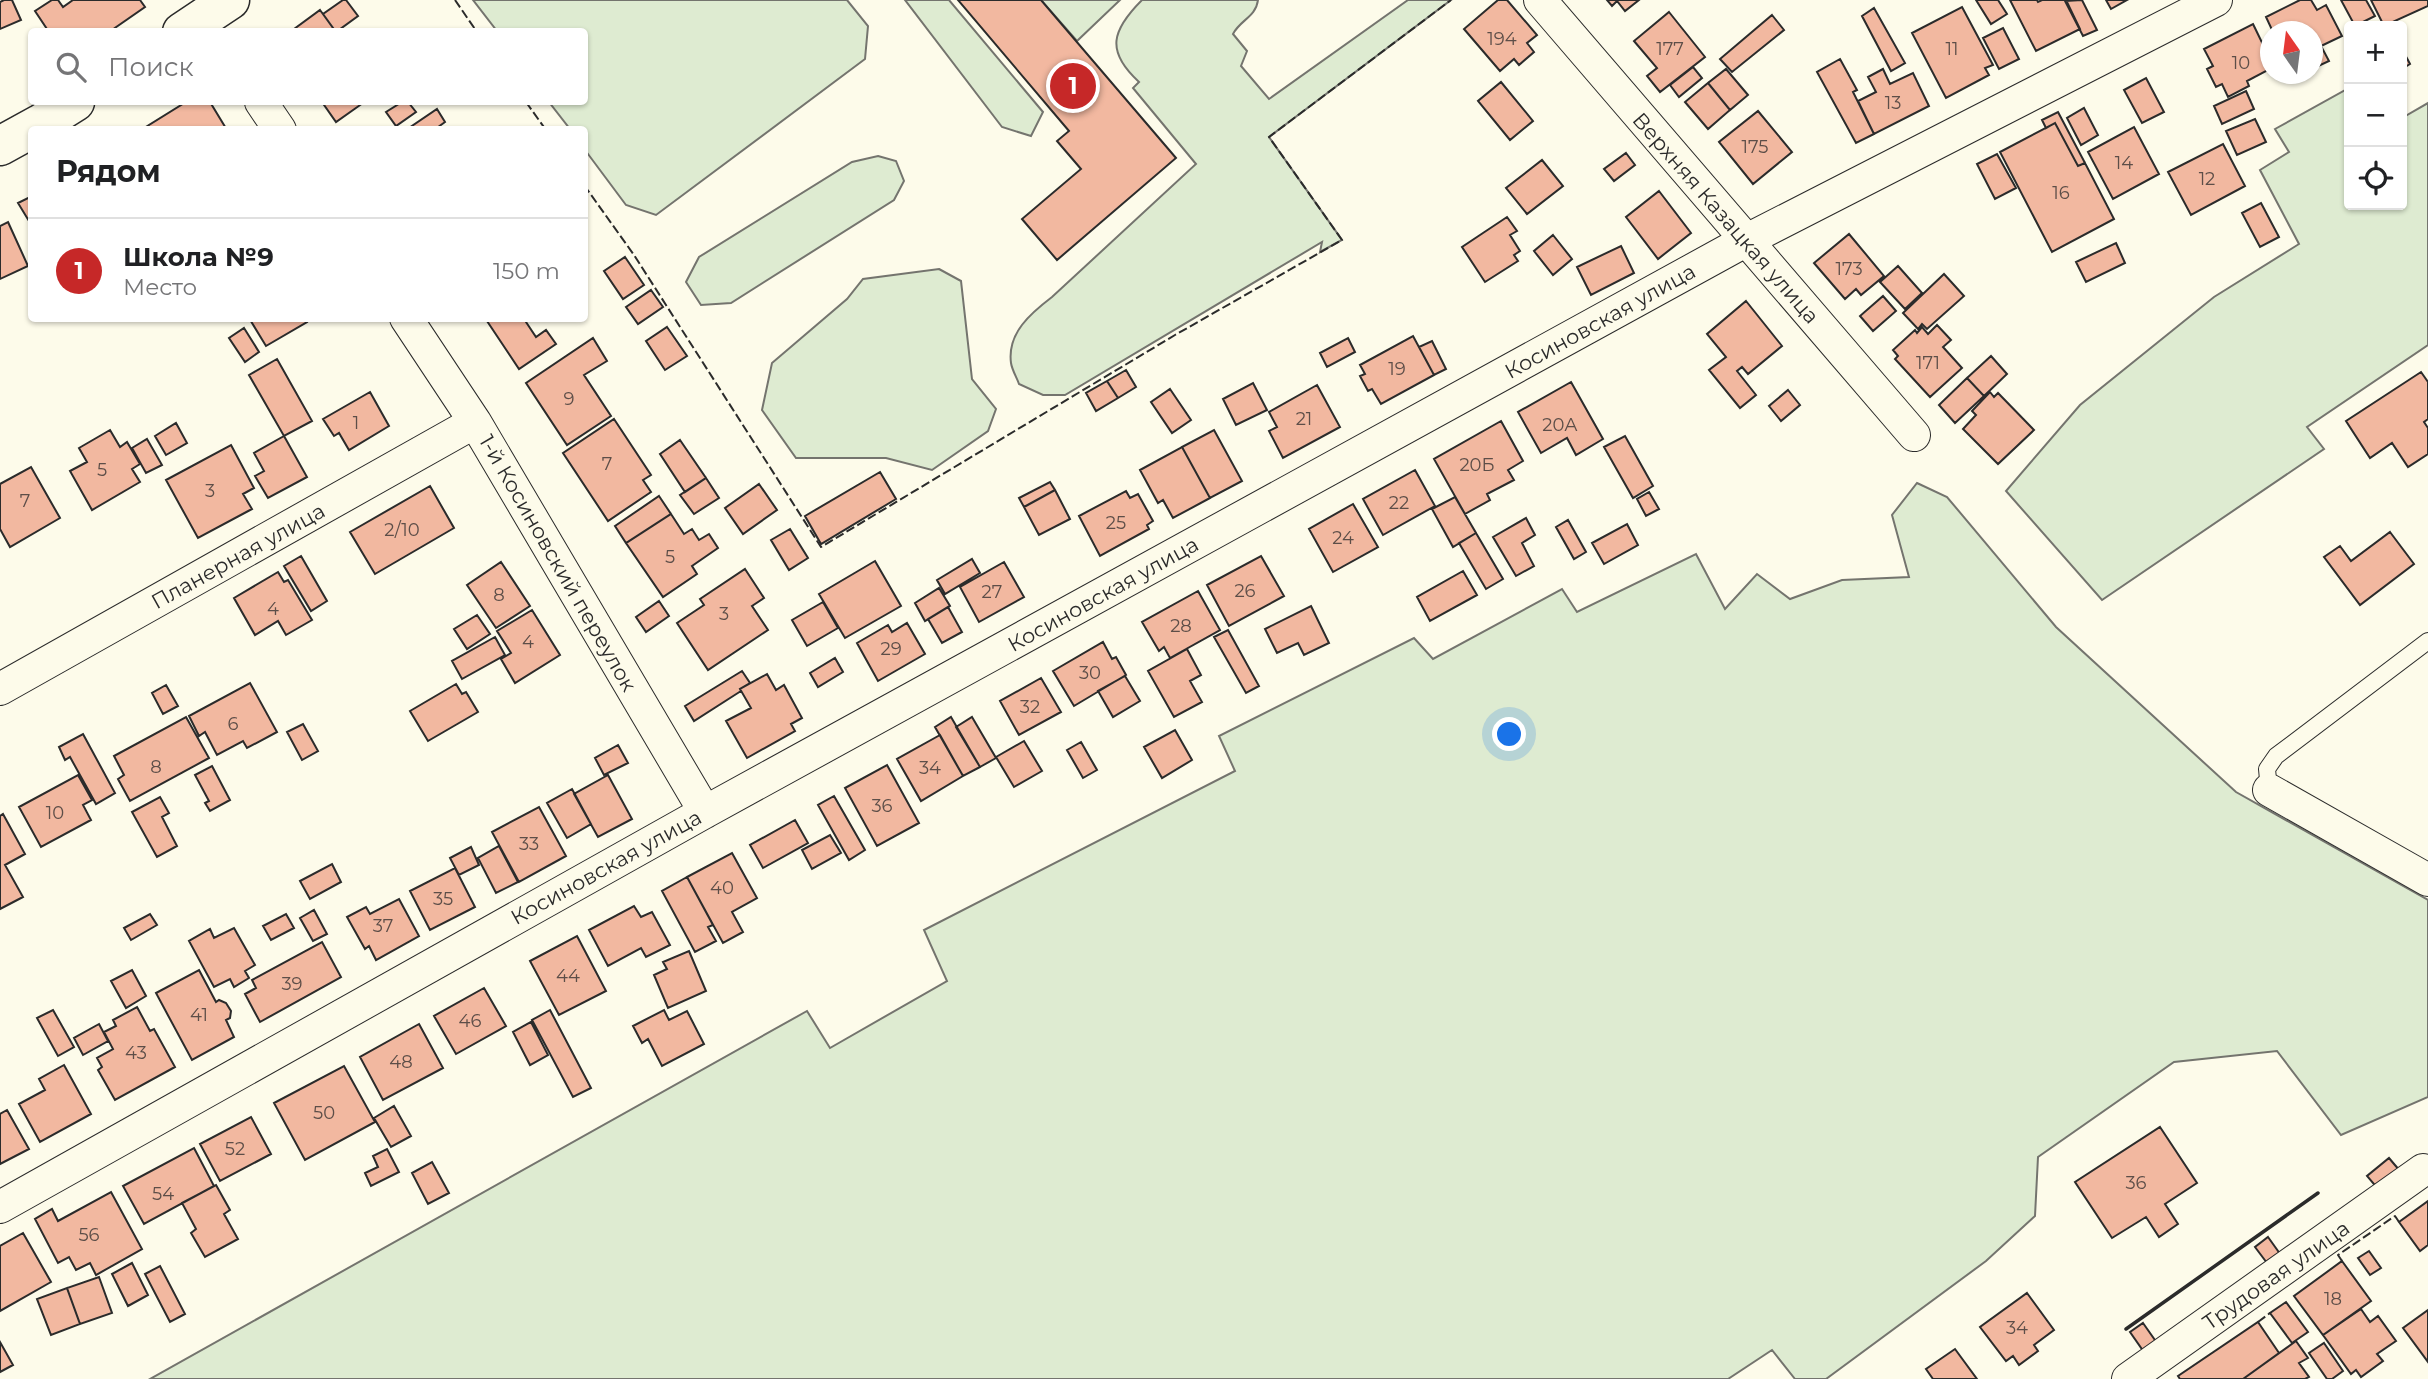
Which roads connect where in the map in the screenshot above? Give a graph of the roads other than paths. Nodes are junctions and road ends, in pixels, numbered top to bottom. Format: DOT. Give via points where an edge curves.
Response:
graph roads {
  1 [pos="1540,0"];
  2 [pos="2216,0"];
  3 [pos="70,105"];
  4 [pos="263,105"];
  5 [pos="36,126"];
  6 [pos="277,126"];
  7 [pos="28,131"];
  8 [pos="0,146"];
  9 [pos="1745,241"];
  10 [pos="409,322"];
  11 [pos="475,422"];
  12 [pos="1913,435"];
  13 [pos="2428,641"];
  14 [pos="0,689"];
  15 [pos="2269,790"];
  16 [pos="705,812"];
  17 [pos="2428,880"];
  18 [pos="2423,1170"];
  19 [pos="0,1207"];
  20 [pos="2134,1377"];
  1 -- 9 [label="street, Верхняя Казацкая улица"];
  2 -- 9 [label="street, Косиновская улица"];
  3 -- 5 [label="street"];
  4 -- 6 [label="street"];
  7 -- 8 [label="street"];
  9 -- 12 [label="street, Верхняя Казацкая улица"];
  9 -- 16 [label="street, Косиновская улица"];
  10 -- 11 [label="street, 1-й Косиновский переулок"];
  11 -- 14 [label="street, Планерная улица"];
  11 -- 16 [label="street, 1-й Косиновский переулок"];
  13 -- 15 [label="lane" via="2276,756 2267,769"];
  15 -- 17 [label="street"];
  16 -- 19 [label="street, Косиновская улица"];
  18 -- 20 [label="street, Трудовая улица"];
}
